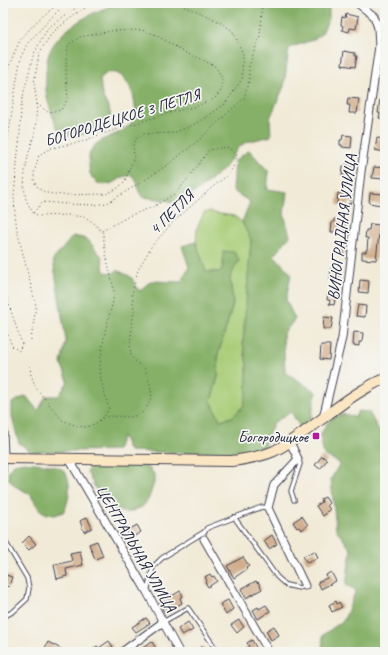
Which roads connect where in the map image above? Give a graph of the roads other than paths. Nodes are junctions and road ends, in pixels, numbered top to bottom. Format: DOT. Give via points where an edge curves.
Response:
graph roads {
  1 [pos="357,3"];
  2 [pos="385,41"];
  3 [pos="381,50"];
  4 [pos="385,379"];
  5 [pos="323,418"];
  6 [pos="3,431"];
  7 [pos="290,442"];
  8 [pos="4,458"];
  9 [pos="69,459"];
  10 [pos="298,459"];
  11 [pos="294,500"];
  12 [pos="3,506"];
  13 [pos="268,508"];
  14 [pos="234,517"];
  15 [pos="204,536"];
  16 [pos="3,538"];
  17 [pos="305,586"];
  18 [pos="147,592"];
  19 [pos="3,617"];
  20 [pos="163,622"];
  21 [pos="122,652"];
  22 [pos="179,652"];
  23 [pos="218,652"];
  24 [pos="269,652"];
  1 -- 3 [label="street, ВИНОГРАДНАЯ УЛИЦА" via="374,16"];
  2 -- 3 [label="street"];
  3 -- 5 [label="street, ВИНОГРАДНАЯ УЛИЦА" via="361,172 342,338"];
  4 -- 5 [label="street" via="348,399"];
  5 -- 7 [label="street"];
  6 -- 8 [label="street"];
  7 -- 9 [label="street" via="272,452 232,461"];
  7 -- 10 [label="street"];
  8 -- 9 [label="street"];
  8 -- 12 [label="lane"];
  9 -- 18 [label="street, ЦЕНТРАЛЬНАЯ УЛИЦА"];
  10 -- 11 [label="lane" via="300,464 291,491"];
  10 -- 13 [label="street" via="274,485"];
  13 -- 14 [label="lane" via="262,506"];
  13 -- 17 [label="street"];
  14 -- 15 [label="lane" via="207,528"];
  14 -- 17 [label="lane" via="277,577 286,585 299,588"];
  15 -- 18 [label="lane" via="162,558 154,567"];
  15 -- 24 [label="street"];
  16 -- 19 [label="lane" via="27,578 29,588 26,599 14,611"];
  18 -- 20 [label="street, ЦЕНТРАЛЬНАЯ УЛИЦА"];
  20 -- 21 [label="street"];
  20 -- 22 [label="street, ЦЕНТРАЛЬНАЯ УЛИЦА"];
  20 -- 23 [label="lane" via="188,608"];
}
